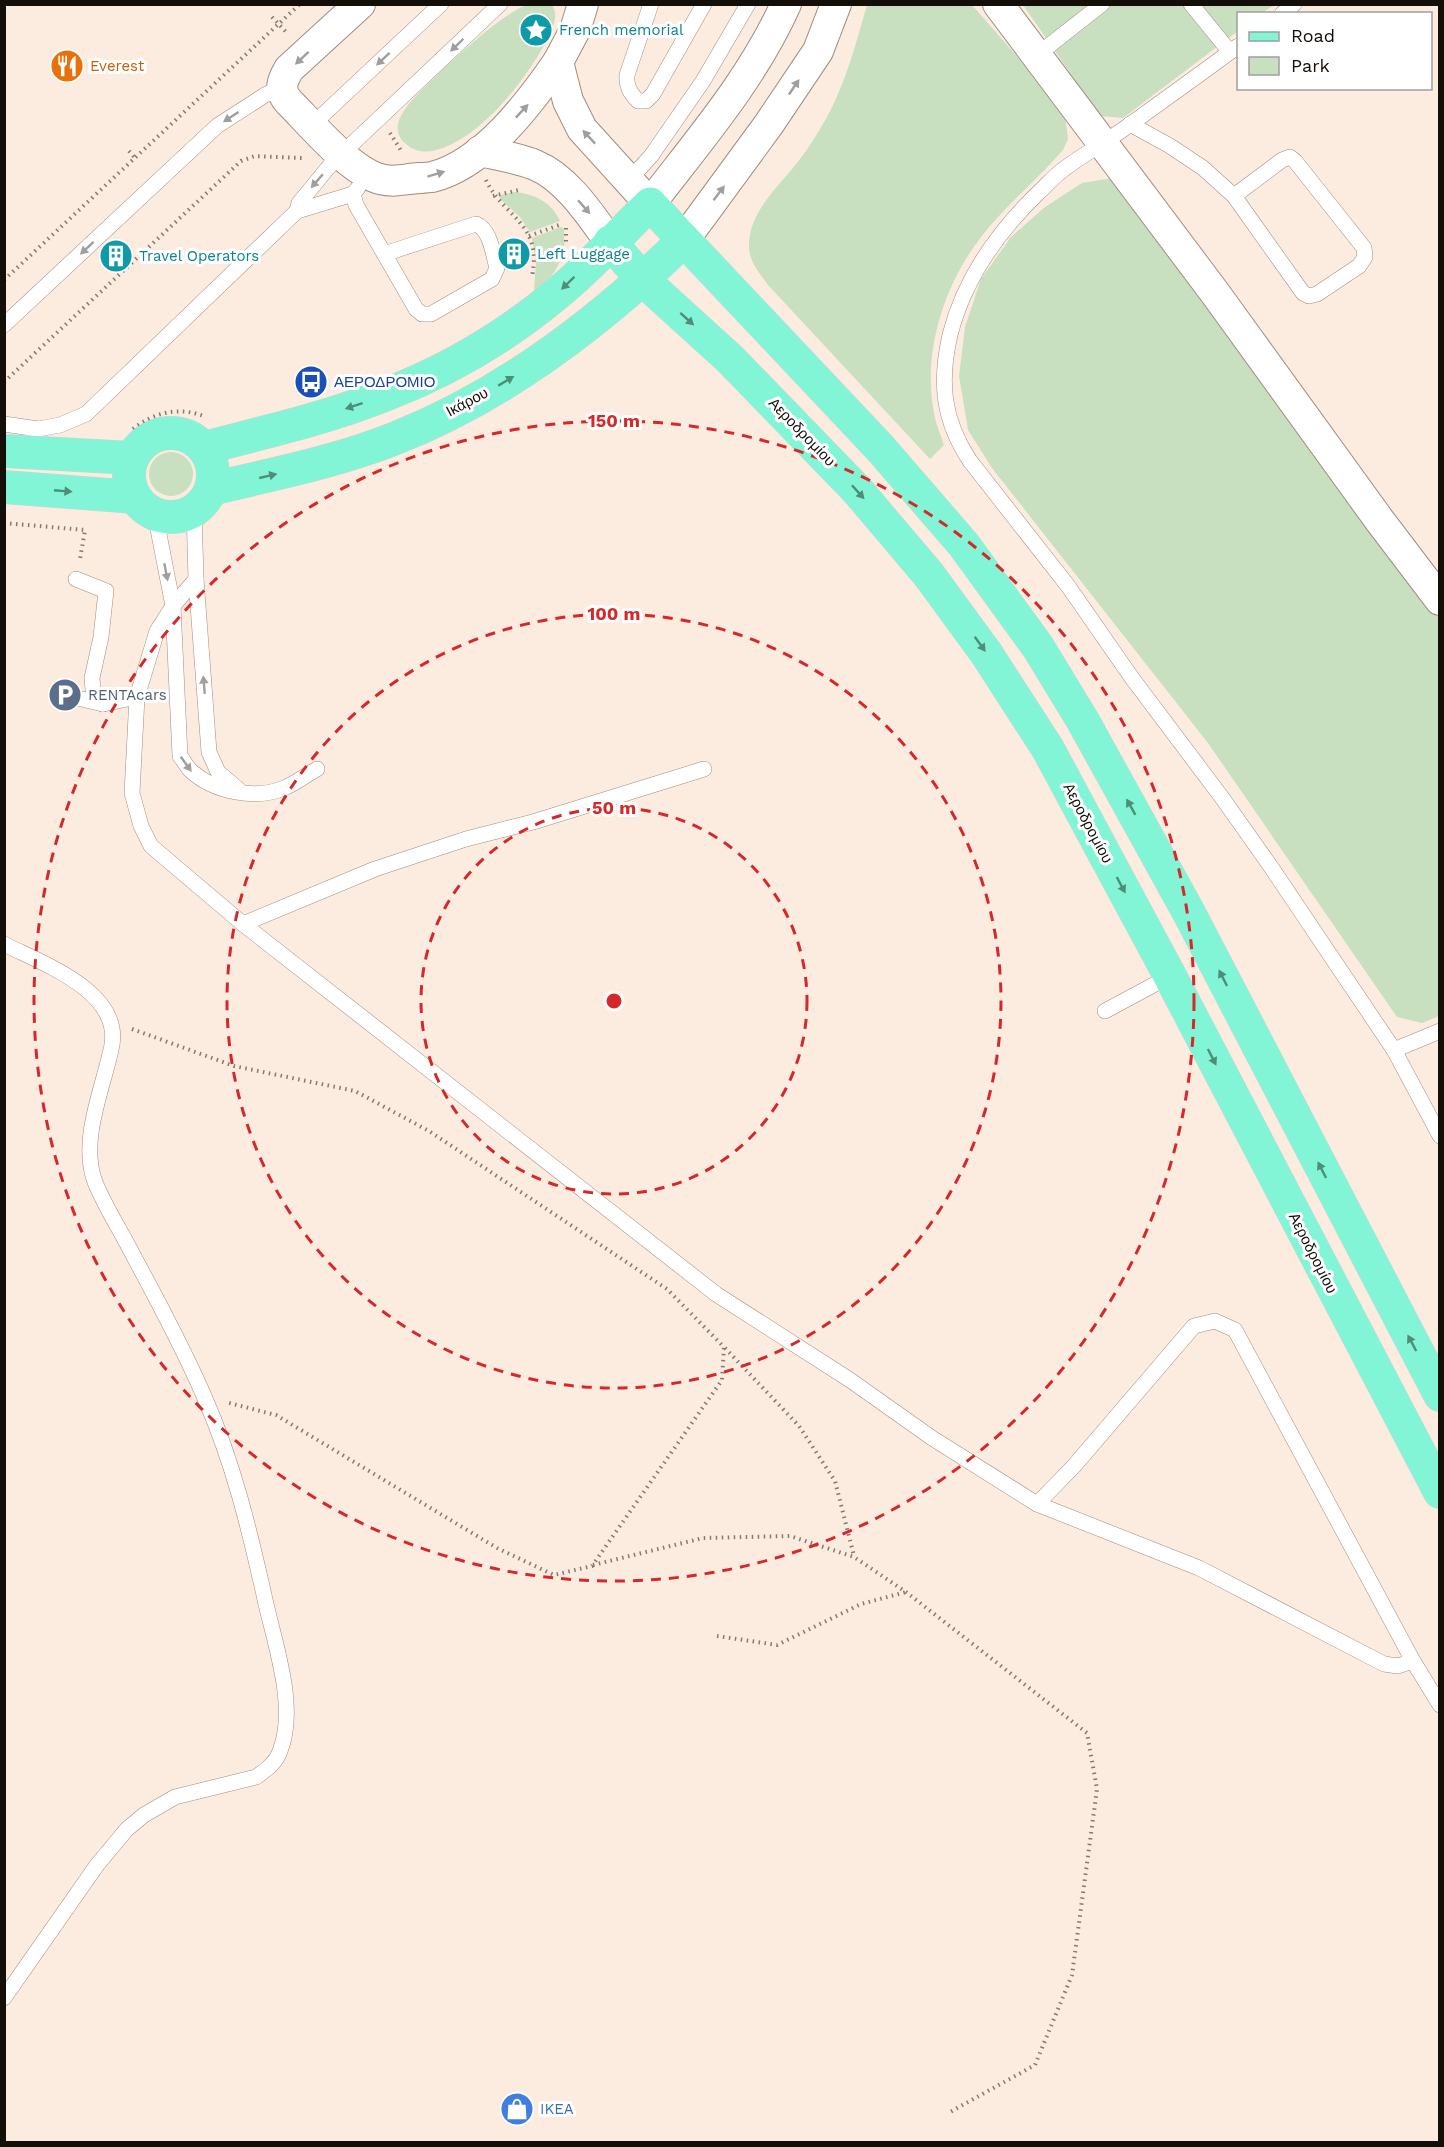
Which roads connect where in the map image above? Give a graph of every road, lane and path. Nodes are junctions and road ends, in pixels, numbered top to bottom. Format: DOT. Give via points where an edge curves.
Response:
graph roads {
  1 [pos="300,4"];
  2 [pos="360,4"];
  3 [pos="441,4"];
  4 [pos="500,4"];
  5 [pos="651,4"];
  6 [pos="704,4"];
  7 [pos="747,4"];
  8 [pos="786,4"];
  9 [pos="836,4"];
  10 [pos="1102,4"];
  11 [pos="1191,4"];
  12 [pos="583,5"];
  13 [pos="999,8"];
  14 [pos="272,17"];
  15 [pos="278,25"];
  16 [pos="293,39"];
  17 [pos="1234,49"];
  18 [pos="1036,55"];
  19 [pos="558,62"];
  20 [pos="281,87"];
  21 [pos="732,98"];
  22 [pos="769,124"];
  23 [pos="1130,124"];
  24 [pos="312,125"];
  25 [pos="1102,144"];
  26 [pos="129,150"];
  27 [pos="480,151"];
  28 [pos="342,154"];
  29 [pos="135,158"];
  30 [pos="306,158"];
  31 [pos="629,180"];
  32 [pos="363,185"];
  33 [pos="528,192"];
  34 [pos="1234,196"];
  35 [pos="650,204"];
  36 [pos="297,211"];
  37 [pos="529,236"];
  38 [pos="684,240"];
  39 [pos="610,242"];
  40 [pos="384,254"];
  41 [pos="565,254"];
  42 [pos="4,280"];
  43 [pos="643,280"];
  44 [pos="531,281"];
  45 [pos="4,326"];
  46 [pos="4,382"];
  47 [pos="4,424"];
  48 [pos="206,433"];
  49 [pos="130,447"];
  50 [pos="4,451"];
  51 [pos="4,487"];
  52 [pos="203,499"];
  53 [pos="145,506"];
  54 [pos="4,523"];
  55 [pos="76,579"];
  56 [pos="196,579"];
  57 [pos="1440,600"];
  58 [pos="173,606"];
  59 [pos="56,693"];
  60 [pos="137,697"];
  61 [pos="103,704"];
  62 [pos="317,769"];
  63 [pos="704,769"];
  64 [pos="242,793"];
  65 [pos="243,924"];
  66 [pos="4,944"];
  67 [pos="1170,976"];
  68 [pos="1105,1011"];
  69 [pos="111,1022"];
  70 [pos="1440,1031"];
  71 [pos="1394,1050"];
  72 [pos="1440,1136"];
  73 [pos="724,1347"];
  74 [pos="1440,1395"];
  75 [pos="204,1397"];
  76 [pos="1440,1492"];
  77 [pos="1037,1504"];
  78 [pos="854,1557"];
  79 [pos="592,1566"];
  80 [pos="906,1592"];
  81 [pos="717,1636"];
  82 [pos="1413,1661"];
  83 [pos="1440,1705"];
  84 [pos="4,1998"];
  85 [pos="950,2112"];
  1 -- 15 [label="path"];
  2 -- 20 [label="street, one-way" via="290,69"];
  3 -- 24 [label="lane, one-way"];
  4 -- 28 [label="lane, one-way"];
  5 -- 6 [label="lane" via="627,75 631,94 638,101 646,101 654,94"];
  7 -- 31 [label="lane" via="703,81 651,156"];
  8 -- 21 [label="street"];
  22 -- 9 [label="street, one-way" via="818,51"];
  10 -- 18 [label="lane"];
  11 -- 17 [label="lane"];
  12 -- 19 [label="street"];
  13 -- 18 [label="street"];
  14 -- 15 [label="path"];
  15 -- 16 [label="path"];
  15 -- 29 [label="path"];
  17 -- 23 [label="lane"];
  18 -- 25 [label="street"];
  27 -- 19 [label="street, one-way" via="532,100"];
  31 -- 19 [label="street, one-way" via="582,129 568,102"];
  20 -- 24 [label="street" via="283,96"];
  20 -- 45 [label="lane, one-way" via="217,126"];
  21 -- 22 [label="street"];
  21 -- 35 [label="street"];
  38 -- 22 [label="street, one-way"];
  23 -- 25 [label="lane"];
  23 -- 34 [label="lane" via="1203,168"];
  24 -- 28 [label="street"];
  25 -- 57 [label="street"];
  25 -- 71 [label="lane" via="1062,170 1007,224 967,287 944,359 945,404 951,424 970,461 1068,586 1223,799"];
  26 -- 29 [label="path"];
  32 -- 27 [label="street, one-way" via="432,177 456,168"];
  27 -- 39 [label="street, one-way" via="537,166 554,176 585,206"];
  28 -- 32 [label="street" via="357,168"];
  28 -- 36 [label="lane, one-way" via="308,190"];
  29 -- 42 [label="path"];
  30 -- 46 [label="path" via="255,156 241,161"];
  31 -- 35 [label="street"];
  32 -- 36 [label="lane"];
  32 -- 40 [label="lane" via="356,206"];
  33 -- 37 [label="path" via="513,190 493,196 522,223"];
  34 -- 34 [label="lane" via="1309,296 1359,266 1365,257 1364,248 1290,158"];
  35 -- 38 [label="main road"];
  35 -- 39 [label="main road"];
  36 -- 47 [label="lane" via="86,414 38,429"];
  37 -- 41 [label="path" via="563,222"];
  37 -- 44 [label="path" via="534,264"];
  38 -- 43 [label="main road, Ικάρου"];
  74 -- 38 [label="main road, one-way" via="1188,911 1038,647 964,545 881,449"];
  39 -- 43 [label="main road, Αεροδρομίου"];
  39 -- 48 [label="main road, one-way" via="560,292 501,335 446,368 386,395 302,423"];
  40 -- 40 [label="lane" via="476,224 487,234 497,268 492,279 431,314 422,314"];
  52 -- 43 [label="main road, Ικάρου, one-way" via="396,438 466,405 579,332"];
  43 -- 67 [label="main road, Αεροδρομίου, one-way" via="796,426 929,575 986,653 1048,749"];
  48 -- 49 [label="main road" via="193,438 165,433"];
  48 -- 49 [label="path" via="192,412 159,413 142,422"];
  48 -- 52 [label="main road" via="213,474"];
  49 -- 50 [label="main road"];
  49 -- 53 [label="main road" via="129,484"];
  51 -- 53 [label="main road, one-way"];
  52 -- 53 [label="main road" via="182,515 169,517"];
  52 -- 56 [label="lane"];
  53 -- 58 [label="lane, one-way"];
  54 -- 55 [label="path" via="85,530"];
  55 -- 61 [label="lane" via="106,591 92,678 93,690"];
  56 -- 58 [label="lane"];
  64 -- 56 [label="lane, one-way" via="218,772 209,752"];
  58 -- 60 [label="lane" via="157,631"];
  58 -- 64 [label="lane, one-way" via="180,756 191,771 213,785"];
  59 -- 61 [label="lane"];
  60 -- 61 [label="lane"];
  60 -- 65 [label="lane" via="132,793 141,826 151,846"];
  62 -- 64 [label="lane" via="284,788"];
  63 -- 65 [label="lane" via="375,869"];
  65 -- 77 [label="lane" via="716,1294"];
  66 -- 69 [label="lane" via="82,986 99,1000"];
  67 -- 68 [label="lane"];
  67 -- 76 [label="main road, Αεροδρομίου, one-way"];
  69 -- 73 [label="path" via="234,1066 355,1091 429,1131 667,1289"];
  69 -- 75 [label="lane" via="114,1036 93,1119 91,1154 95,1182"];
  70 -- 71 [label="lane"];
  71 -- 72 [label="lane"];
  73 -- 78 [label="path" via="799,1426 835,1481"];
  73 -- 79 [label="path" via="722,1380"];
  75 -- 79 [label="path" via="276,1415 497,1548 554,1575"];
  75 -- 84 [label="lane" via="243,1503 283,1678 287,1712 281,1750 266,1771 256,1777 175,1797 127,1829 97,1865"];
  77 -- 82 [label="lane" via="1199,1568 1384,1664 1398,1666"];
  77 -- 82 [label="lane" via="1194,1326 1215,1321 1235,1330"];
  78 -- 79 [label="path" via="790,1536 703,1538"];
  78 -- 80 [label="path"];
  80 -- 81 [label="path" via="861,1604 777,1644"];
  80 -- 85 [label="path" via="1087,1733 1097,1789 1072,1975 1035,2065"];
  82 -- 83 [label="lane"];
}
